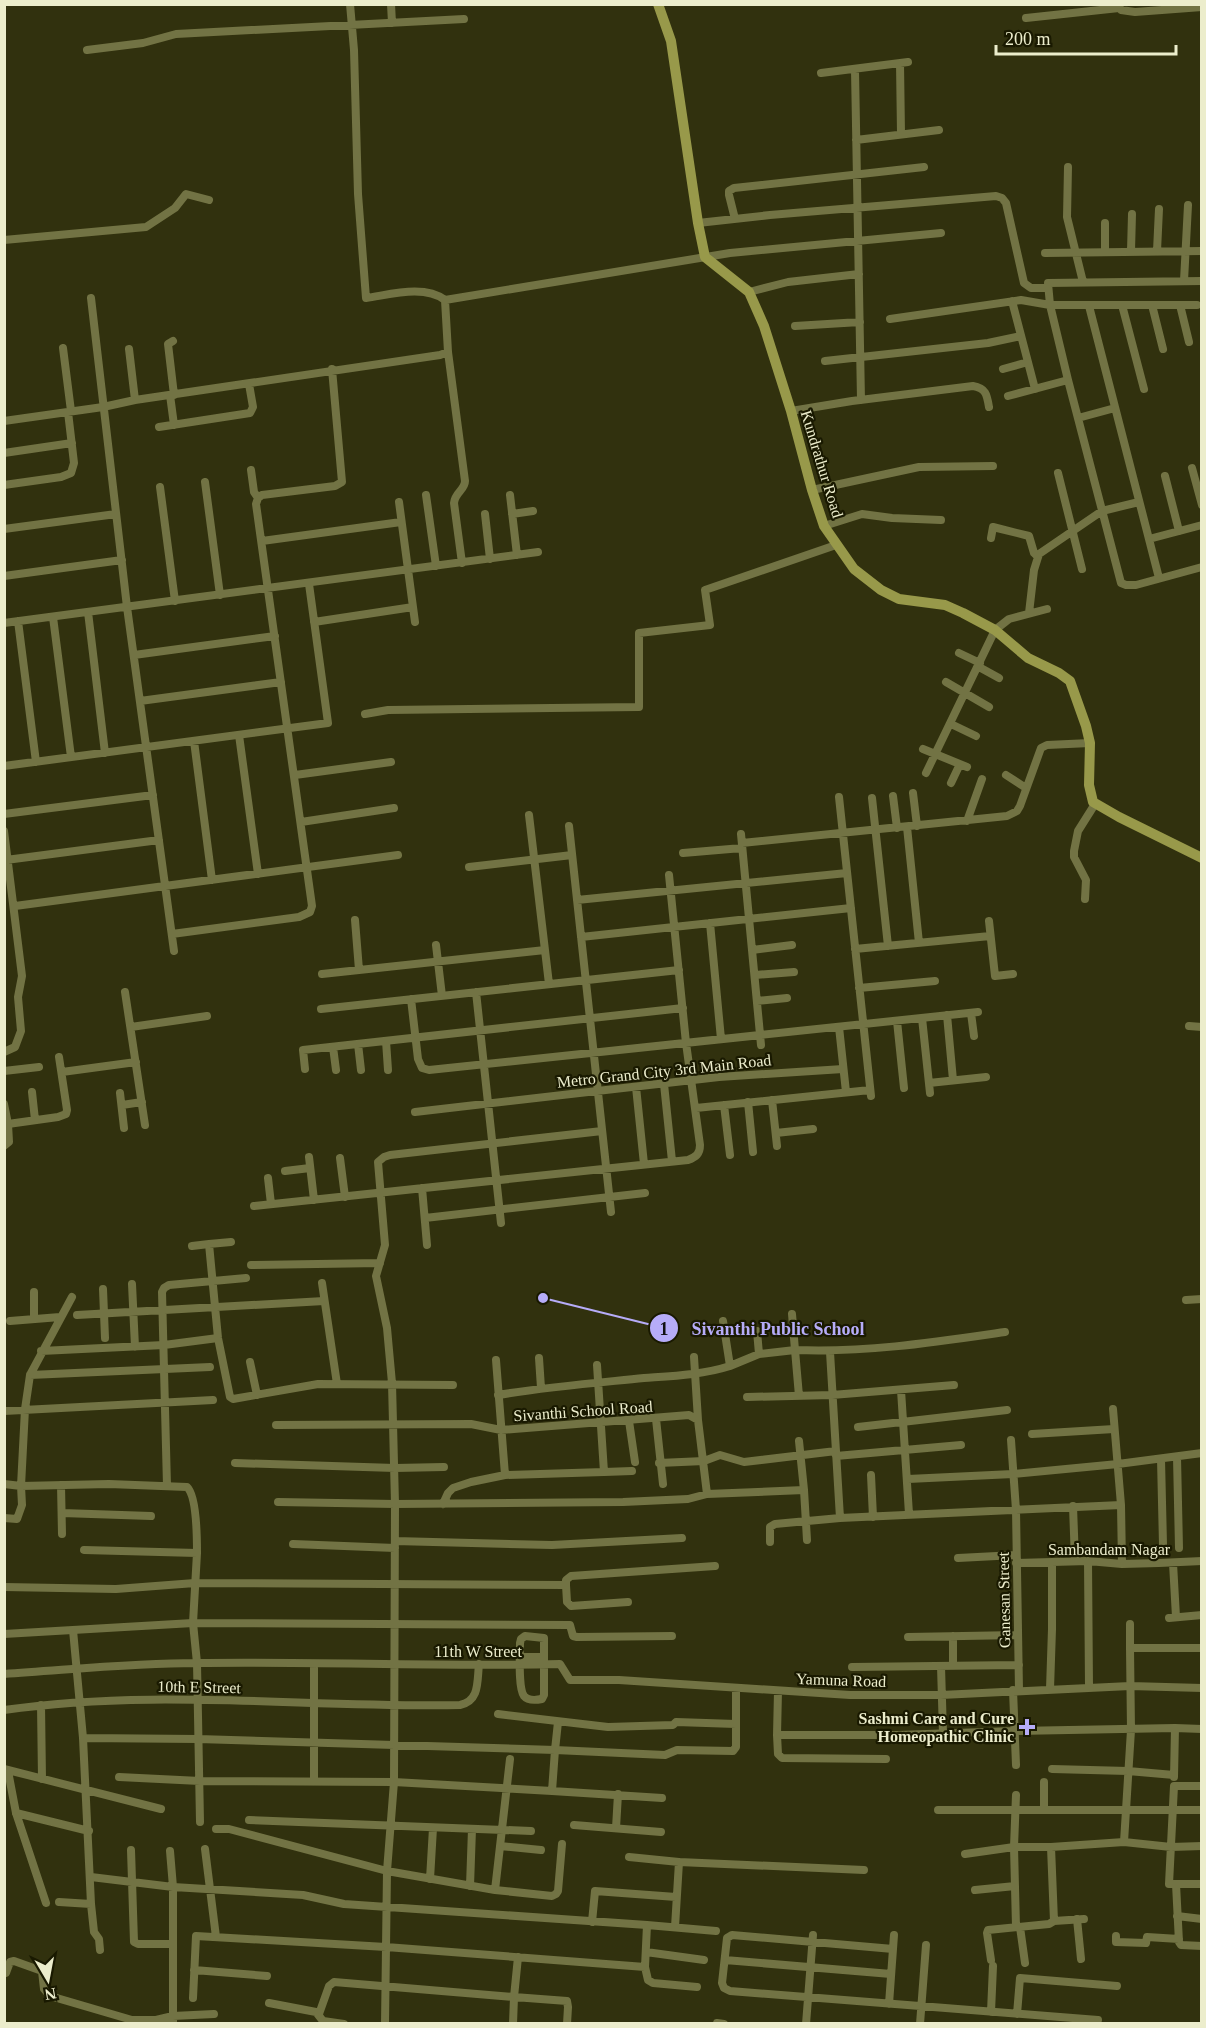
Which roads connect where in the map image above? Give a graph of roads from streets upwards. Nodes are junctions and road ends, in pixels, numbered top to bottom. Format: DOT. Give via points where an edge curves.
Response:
graph roads {
  1 [pos="350,4"];
  2 [pos="391,4"];
  3 [pos="658,4"];
  4 [pos="1119,6"];
  5 [pos="1202,7"];
  6 [pos="1026,18"];
  7 [pos="464,19"];
  8 [pos="392,23"];
  9 [pos="352,25"];
  10 [pos="87,50"];
  11 [pos="855,70"];
  12 [pos="821,73"];
  13 [pos="939,130"];
  14 [pos="902,134"];
  15 [pos="856,140"];
  16 [pos="924,167"];
  17 [pos="1068,167"];
  18 [pos="856,175"];
  19 [pos="209,200"];
  20 [pos="1188,205"];
  21 [pos="858,208"];
  22 [pos="1159,209"];
  23 [pos="1132,214"];
  24 [pos="735,219"];
  25 [pos="1105,223"];
  26 [pos="698,224"];
  27 [pos="941,233"];
  28 [pos="4,240"];
  29 [pos="857,241"];
  30 [pos="1185,250"];
  31 [pos="1202,250"];
  32 [pos="1131,251"];
  33 [pos="1157,251"];
  34 [pos="1105,252"];
  35 [pos="1045,253"];
  36 [pos="1076,253"];
  37 [pos="705,257"];
  38 [pos="859,274"];
  39 [pos="1184,281"];
  40 [pos="1202,281"];
  41 [pos="1083,282"];
  42 [pos="1048,288"];
  43 [pos="749,292"];
  44 [pos="92,298"];
  45 [pos="445,300"];
  46 [pos="1012,301"];
  47 [pos="1050,305"];
  48 [pos="1122,305"];
  49 [pos="1152,305"];
  50 [pos="1180,305"];
  51 [pos="1197,305"];
  52 [pos="1089,306"];
  53 [pos="890,319"];
  54 [pos="860,322"];
  55 [pos="795,326"];
  56 [pos="1021,336"];
  57 [pos="173,341"];
  58 [pos="1190,342"];
  59 [pos="63,348"];
  60 [pos="129,348"];
  61 [pos="1163,349"];
  62 [pos="448,352"];
  63 [pos="861,358"];
  64 [pos="825,361"];
  65 [pos="1028,362"];
  66 [pos="332,369"];
  67 [pos="1003,369"];
  68 [pos="1068,380"];
  69 [pos="249,384"];
  70 [pos="1035,388"];
  71 [pos="1144,389"];
  72 [pos="172,395"];
  73 [pos="1008,396"];
  74 [pos="135,400"];
  75 [pos="861,400"];
  76 [pos="989,406"];
  77 [pos="103,407"];
  78 [pos="1115,408"];
  79 [pos="791,411"];
  80 [pos="69,412"];
  81 [pos="1078,418"];
  82 [pos="4,421"];
  83 [pos="174,425"];
  84 [pos="159,428"];
  85 [pos="72,443"];
  86 [pos="4,453"];
  87 [pos="993,465"];
  88 [pos="1192,468"];
  89 [pos="251,470"];
  90 [pos="1058,473"];
  91 [pos="1165,476"];
  92 [pos="206,482"];
  93 [pos="4,485"];
  94 [pos="160,487"];
  95 [pos="812,490"];
  96 [pos="426,495"];
  97 [pos="510,495"];
  98 [pos="258,498"];
  99 [pos="399,502"];
  100 [pos="1139,502"];
  101 [pos="1202,505"];
  102 [pos="533,511"];
  103 [pos="1102,512"];
  104 [pos="116,514"];
  105 [pos="485,514"];
  106 [pos="512,514"];
  107 [pos="941,520"];
  108 [pos="401,522"];
  109 [pos="1202,525"];
  110 [pos="824,526"];
  111 [pos="4,529"];
  112 [pos="1072,531"];
  113 [pos="1179,531"];
  114 [pos="991,538"];
  115 [pos="1149,539"];
  116 [pos="262,541"];
  117 [pos="836,544"];
  118 [pos="538,552"];
  119 [pos="517,555"];
  120 [pos="1038,557"];
  121 [pos="490,559"];
  122 [pos="122,560"];
  123 [pos="462,563"];
  124 [pos="436,566"];
  125 [pos="1202,567"];
  126 [pos="1082,569"];
  127 [pos="408,570"];
  128 [pos="4,576"];
  129 [pos="1159,578"];
  130 [pos="309,584"];
  131 [pos="268,589"];
  132 [pos="220,595"];
  133 [pos="174,601"];
  134 [pos="127,607"];
  135 [pos="413,607"];
  136 [pos="1047,609"];
  137 [pos="88,612"];
  138 [pos="1029,613"];
  139 [pos="53,617"];
  140 [pos="18,621"];
  141 [pos="314,622"];
  142 [pos="415,622"];
  143 [pos="4,623"];
  144 [pos="995,630"];
  145 [pos="275,636"];
  146 [pos="959,653"];
  147 [pos="134,655"];
  148 [pos="980,665"];
  149 [pos="999,678"];
  150 [pos="282,682"];
  151 [pos="946,682"];
  152 [pos="966,694"];
  153 [pos="140,701"];
  154 [pos="989,707"];
  155 [pos="365,714"];
  156 [pos="951,724"];
  157 [pos="288,728"];
  158 [pos="239,735"];
  159 [pos="976,736"];
  160 [pos="194,741"];
  161 [pos="1090,743"];
  162 [pos="146,747"];
  163 [pos="923,749"];
  164 [pos="105,753"];
  165 [pos="935,754"];
  166 [pos="71,757"];
  167 [pos="36,762"];
  168 [pos="391,762"];
  169 [pos="4,766"];
  170 [pos="926,774"];
  171 [pos="295,775"];
  172 [pos="1006,775"];
  173 [pos="982,779"];
  174 [pos="951,783"];
  175 [pos="1026,788"];
  176 [pos="913,793"];
  177 [pos="153,795"];
  178 [pos="893,796"];
  179 [pos="839,797"];
  180 [pos="872,798"];
  181 [pos="1095,804"];
  182 [pos="394,808"];
  183 [pos="4,814"];
  184 [pos="529,815"];
  185 [pos="967,821"];
  186 [pos="301,822"];
  187 [pos="569,826"];
  188 [pos="917,826"];
  189 [pos="907,827"];
  190 [pos="897,828"];
  191 [pos="876,830"];
  192 [pos="4,831"];
  193 [pos="843,834"];
  194 [pos="159,840"];
  195 [pos="742,842"];
  196 [pos="683,853"];
  197 [pos="398,855"];
  198 [pos="572,855"];
  199 [pos="1202,858"];
  200 [pos="534,859"];
  201 [pos="6,860"];
  202 [pos="308,867"];
  203 [pos="469,867"];
  204 [pos="847,873"];
  205 [pos="258,874"];
  206 [pos="669,875"];
  207 [pos="212,880"];
  208 [pos="746,884"];
  209 [pos="165,886"];
  210 [pos="671,891"];
  211 [pos="1085,899"];
  212 [pos="577,900"];
  213 [pos="15,906"];
  214 [pos="851,909"];
  215 [pos="749,919"];
  216 [pos="355,920"];
  217 [pos="989,921"];
  218 [pos="710,923"];
  219 [pos="675,927"];
  220 [pos="172,934"];
  221 [pos="990,936"];
  222 [pos="581,937"];
  223 [pos="919,943"];
  224 [pos="436,945"];
  225 [pos="792,945"];
  226 [pos="888,946"];
  227 [pos="855,949"];
  228 [pos="545,950"];
  229 [pos="752,950"];
  230 [pos="174,951"];
  231 [pos="438,962"];
  232 [pos="359,970"];
  233 [pos="679,970"];
  234 [pos="794,972"];
  235 [pos="1013,974"];
  236 [pos="322,975"];
  237 [pos="755,975"];
  238 [pos="586,980"];
  239 [pos="935,981"];
  240 [pos="549,984"];
  241 [pos="859,988"];
  242 [pos="125,992"];
  243 [pos="476,992"];
  244 [pos="442,996"];
  245 [pos="786,998"];
  246 [pos="411,999"];
  247 [pos="757,1001"];
  248 [pos="683,1008"];
  249 [pos="321,1009"];
  250 [pos="947,1015"];
  251 [pos="207,1016"];
  252 [pos="590,1018"];
  253 [pos="922,1018"];
  254 [pos="897,1021"];
  255 [pos="863,1024"];
  256 [pos="1189,1026"];
  257 [pos="130,1027"];
  258 [pos="839,1027"];
  259 [pos="1202,1027"];
  260 [pos="480,1030"];
  261 [pos="760,1035"];
  262 [pos="974,1036"];
  263 [pos="415,1038"];
  264 [pos="721,1039"];
  265 [pos="386,1041"];
  266 [pos="686,1043"];
  267 [pos="358,1044"];
  268 [pos="761,1046"];
  269 [pos="333,1047"];
  270 [pos="4,1052"];
  271 [pos="594,1053"];
  272 [pos="59,1057"];
  273 [pos="136,1062"];
  274 [pos="484,1064"];
  275 [pos="39,1067"];
  276 [pos="843,1069"];
  277 [pos="304,1070"];
  278 [pos="336,1070"];
  279 [pos="362,1070"];
  280 [pos="388,1070"];
  281 [pos="4,1071"];
  282 [pos="62,1072"];
  283 [pos="986,1077"];
  284 [pos="953,1080"];
  285 [pos="692,1081"];
  286 [pos="929,1083"];
  287 [pos="664,1084"];
  288 [pos="636,1088"];
  289 [pos="904,1089"];
  290 [pos="32,1092"];
  291 [pos="598,1092"];
  292 [pos="846,1092"];
  293 [pos="120,1093"];
  294 [pos="930,1093"];
  295 [pos="772,1100"];
  296 [pos="142,1102"];
  297 [pos="748,1102"];
  298 [pos="4,1104"];
  299 [pos="488,1104"];
  300 [pos="122,1105"];
  301 [pos="724,1105"];
  302 [pos="696,1108"];
  303 [pos="415,1112"];
  304 [pos="35,1120"];
  305 [pos="8,1124"];
  306 [pos="145,1125"];
  307 [pos="124,1128"];
  308 [pos="813,1129"];
  309 [pos="602,1131"];
  310 [pos="776,1133"];
  311 [pos="493,1144"];
  312 [pos="4,1146"];
  313 [pos="777,1146"];
  314 [pos="753,1152"];
  315 [pos="730,1155"];
  316 [pos="309,1158"];
  317 [pos="340,1158"];
  318 [pos="672,1161"];
  319 [pos="644,1164"];
  320 [pos="310,1168"];
  321 [pos="606,1168"];
  322 [pos="285,1171"];
  323 [pos="268,1178"];
  324 [pos="496,1180"];
  325 [pos="422,1188"];
  326 [pos="380,1193"];
  327 [pos="645,1194"];
  328 [pos="345,1197"];
  329 [pos="610,1197"];
  330 [pos="314,1200"];
  331 [pos="271,1204"];
  332 [pos="254,1206"];
  333 [pos="500,1210"];
  334 [pos="611,1212"];
  335 [pos="425,1218"];
  336 [pos="501,1223"];
  337 [pos="231,1242"];
  338 [pos="209,1244"];
  339 [pos="427,1245"];
  340 [pos="192,1246"];
  341 [pos="380,1263"];
  342 [pos="250,1264"];
  343 [pos="246,1278"];
  344 [pos="212,1281"];
  345 [pos="322,1283"];
  346 [pos="132,1284"];
  347 [pos="103,1289"];
  348 [pos="34,1292"];
  349 [pos="72,1297"];
  350 [pos="1202,1299"];
  351 [pos="1186,1300"];
  352 [pos="324,1301"];
  353 [pos="215,1308"];
  354 [pos="162,1311"];
  355 [pos="104,1312"];
  356 [pos="133,1312"];
  357 [pos="792,1314"];
  358 [pos="77,1315"];
  359 [pos="60,1317"];
  360 [pos="34,1319"];
  361 [pos="10,1321"];
  362 [pos="723,1321"];
  363 [pos="757,1331"];
  364 [pos="1005,1332"];
  365 [pos="105,1338"];
  366 [pos="218,1338"];
  367 [pos="164,1345"];
  368 [pos="135,1347"];
  369 [pos="795,1350"];
  370 [pos="41,1351"];
  371 [pos="830,1352"];
  372 [pos="759,1354"];
  373 [pos="694,1357"];
  374 [pos="539,1358"];
  375 [pos="496,1360"];
  376 [pos="250,1362"];
  377 [pos="597,1365"];
  378 [pos="730,1366"];
  379 [pos="210,1367"];
  380 [pos="165,1371"];
  381 [pos="696,1373"];
  382 [pos="30,1375"];
  383 [pos="392,1383"];
  384 [pos="598,1383"];
  385 [pos="337,1384"];
  386 [pos="453,1385"];
  387 [pos="954,1385"];
  388 [pos="541,1388"];
  389 [pos="901,1390"];
  390 [pos="257,1395"];
  391 [pos="498,1395"];
  392 [pos="832,1395"];
  393 [pos="799,1396"];
  394 [pos="747,1397"];
  395 [pos="213,1400"];
  396 [pos="166,1402"];
  397 [pos="25,1409"];
  398 [pos="1113,1409"];
  399 [pos="1007,1410"];
  400 [pos="4,1411"];
  401 [pos="656,1419"];
  402 [pos="698,1420"];
  403 [pos="904,1420"];
  404 [pos="629,1421"];
  405 [pos="600,1424"];
  406 [pos="276,1425"];
  407 [pos="394,1426"];
  408 [pos="858,1427"];
  409 [pos="1114,1429"];
  410 [pos="501,1430"];
  411 [pos="1032,1434"];
  412 [pos="1011,1440"];
  413 [pos="799,1441"];
  414 [pos="962,1445"];
  415 [pos="905,1450"];
  416 [pos="801,1454"];
  417 [pos="836,1454"];
  418 [pos="1202,1454"];
  419 [pos="1177,1457"];
  420 [pos="1161,1459"];
  421 [pos="704,1461"];
  422 [pos="635,1462"];
  423 [pos="235,1463"];
  424 [pos="659,1463"];
  425 [pos="1118,1464"];
  426 [pos="444,1467"];
  427 [pos="395,1468"];
  428 [pos="632,1471"];
  429 [pos="604,1472"];
  430 [pos="1013,1474"];
  431 [pos="505,1475"];
  432 [pos="871,1475"];
  433 [pos="908,1479"];
  434 [pos="4,1484"];
  435 [pos="663,1484"];
  436 [pos="61,1485"];
  437 [pos="21,1486"];
  438 [pos="167,1486"];
  439 [pos="804,1490"];
  440 [pos="707,1494"];
  441 [pos="278,1502"];
  442 [pos="395,1504"];
  443 [pos="444,1504"];
  444 [pos="1121,1504"];
  445 [pos="1073,1506"];
  446 [pos="1016,1510"];
  447 [pos="62,1513"];
  448 [pos="909,1514"];
  449 [pos="152,1516"];
  450 [pos="873,1517"];
  451 [pos="4,1518"];
  452 [pos="840,1518"];
  453 [pos="806,1520"];
  454 [pos="62,1534"];
  455 [pos="682,1538"];
  456 [pos="807,1540"];
  457 [pos="770,1542"];
  458 [pos="293,1544"];
  459 [pos="395,1544"];
  460 [pos="1163,1545"];
  461 [pos="1179,1548"];
  462 [pos="84,1550"];
  463 [pos="197,1553"];
  464 [pos="958,1558"];
  465 [pos="1016,1559"];
  466 [pos="1075,1561"];
  467 [pos="1088,1561"];
  468 [pos="1202,1561"];
  469 [pos="1052,1562"];
  470 [pos="1173,1563"];
  471 [pos="1122,1564"];
  472 [pos="715,1566"];
  473 [pos="195,1583"];
  474 [pos="395,1583"];
  475 [pos="566,1585"];
  476 [pos="4,1587"];
  477 [pos="628,1602"];
  478 [pos="1202,1615"];
  479 [pos="193,1623"];
  480 [pos="394,1623"];
  481 [pos="1130,1624"];
  482 [pos="73,1630"];
  483 [pos="4,1634"];
  484 [pos="1018,1635"];
  485 [pos="672,1636"];
  486 [pos="953,1636"];
  487 [pos="908,1637"];
  488 [pos="1130,1648"];
  489 [pos="1202,1648"];
  490 [pos="197,1663"];
  491 [pos="521,1663"];
  492 [pos="395,1664"];
  493 [pos="479,1664"];
  494 [pos="543,1664"];
  495 [pos="560,1664"];
  496 [pos="953,1665"];
  497 [pos="1019,1665"];
  498 [pos="941,1666"];
  499 [pos="852,1667"];
  500 [pos="314,1668"];
  501 [pos="77,1670"];
  502 [pos="4,1674"];
  503 [pos="1130,1686"];
  504 [pos="1089,1687"];
  505 [pos="736,1688"];
  506 [pos="1202,1688"];
  507 [pos="1050,1689"];
  508 [pos="1016,1690"];
  509 [pos="778,1691"];
  510 [pos="941,1695"];
  511 [pos="197,1700"];
  512 [pos="79,1701"];
  513 [pos="314,1703"];
  514 [pos="41,1705"];
  515 [pos="394,1706"];
  516 [pos="4,1710"];
  517 [pos="498,1714"];
  518 [pos="558,1722"];
  519 [pos="736,1724"];
  520 [pos="1175,1728"];
  521 [pos="1202,1729"];
  522 [pos="1131,1730"];
  523 [pos="1014,1731"];
  524 [pos="943,1734"];
  525 [pos="777,1735"];
  526 [pos="83,1738"];
  527 [pos="198,1739"];
  528 [pos="315,1742"];
  529 [pos="394,1744"];
  530 [pos="555,1750"];
  531 [pos="510,1759"];
  532 [pos="886,1759"];
  533 [pos="1016,1765"];
  534 [pos="1052,1769"];
  535 [pos="6,1770"];
  536 [pos="1128,1771"];
  537 [pos="1174,1774"];
  538 [pos="119,1777"];
  539 [pos="42,1779"];
  540 [pos="200,1781"];
  541 [pos="314,1781"];
  542 [pos="394,1782"];
  543 [pos="1044,1782"];
  544 [pos="1174,1786"];
  545 [pos="1202,1786"];
  546 [pos="508,1788"];
  547 [pos="87,1790"];
  548 [pos="552,1791"];
  549 [pos="618,1794"];
  550 [pos="1016,1795"];
  551 [pos="662,1798"];
  552 [pos="1126,1808"];
  553 [pos="161,1809"];
  554 [pos="1173,1809"];
  555 [pos="938,1810"];
  556 [pos="1015,1810"];
  557 [pos="1044,1810"];
  558 [pos="1202,1810"];
  559 [pos="16,1813"];
  560 [pos="249,1820"];
  561 [pos="200,1822"];
  562 [pos="574,1825"];
  563 [pos="391,1826"];
  564 [pos="433,1828"];
  565 [pos="616,1828"];
  566 [pos="216,1829"];
  567 [pos="472,1829"];
  568 [pos="502,1830"];
  569 [pos="89,1831"];
  570 [pos="531,1831"];
  571 [pos="661,1832"];
  572 [pos="1124,1842"];
  573 [pos="562,1844"];
  574 [pos="500,1845"];
  575 [pos="1202,1846"];
  576 [pos="1014,1847"];
  577 [pos="1051,1847"];
  578 [pos="1171,1847"];
  579 [pos="205,1849"];
  580 [pos="131,1850"];
  581 [pos="541,1850"];
  582 [pos="170,1851"];
  583 [pos="964,1854"];
  584 [pos="629,1857"];
  585 [pos="679,1862"];
  586 [pos="864,1870"];
  587 [pos="387,1871"];
  588 [pos="91,1877"];
  589 [pos="430,1879"];
  590 [pos="132,1882"];
  591 [pos="1176,1884"];
  592 [pos="1202,1884"];
  593 [pos="470,1886"];
  594 [pos="1015,1886"];
  595 [pos="173,1887"];
  596 [pos="209,1888"];
  597 [pos="495,1890"];
  598 [pos="975,1890"];
  599 [pos="676,1897"];
  600 [pos="60,1902"];
  601 [pos="46,1903"];
  602 [pos="91,1904"];
  603 [pos="387,1908"];
  604 [pos="1177,1916"];
  605 [pos="1202,1919"];
  606 [pos="1054,1921"];
  607 [pos="592,1922"];
  608 [pos="646,1925"];
  609 [pos="675,1927"];
  610 [pos="1018,1927"];
  611 [pos="716,1931"];
  612 [pos="894,1935"];
  613 [pos="1116,1936"];
  614 [pos="216,1937"];
  615 [pos="812,1938"];
  616 [pos="1179,1939"];
  617 [pos="173,1944"];
  618 [pos="926,1945"];
  619 [pos="1202,1946"];
  620 [pos="386,1947"];
  621 [pos="893,1948"];
  622 [pos="100,1950"];
  623 [pos="646,1952"];
  624 [pos="518,1957"];
  625 [pos="1081,1959"];
  626 [pos="704,1960"];
  627 [pos="725,1960"];
  628 [pos="1024,1963"];
  629 [pos="645,1966"];
  630 [pos="810,1967"];
  631 [pos="194,1970"];
  632 [pos="6,1973"];
  633 [pos="891,1974"];
  634 [pos="267,1976"];
  635 [pos="1117,1986"];
  636 [pos="698,1987"];
  637 [pos="386,1988"];
  638 [pos="514,1997"];
  639 [pos="808,1997"];
  640 [pos="193,1998"];
  641 [pos="270,2003"];
  642 [pos="889,2004"];
  643 [pos="921,2006"];
  644 [pos="991,2012"];
  645 [pos="214,2014"];
  646 [pos="319,2014"];
  647 [pos="1017,2014"];
  648 [pos="173,2020"];
  649 [pos="1098,2020"];
  650 [pos="717,2023"];
  651 [pos="920,2023"];
  652 [pos="344,2024"];
  653 [pos="385,2024"];
  654 [pos="513,2024"];
  655 [pos="567,2024"];
  656 [pos="724,2024"];
  657 [pos="806,2024"];
  1 -- 9 [label="street"];
  2 -- 8 [label="street"];
  3 -- 26 [label="street" via="671,41"];
  4 -- 5 [label="street" via="1135,12"];
  4 -- 6 [label="street"];
  7 -- 8 [label="street"];
  8 -- 9 [label="street"];
  9 -- 10 [label="street" via="176,34 143,43"];
  9 -- 45 [label="street" via="366,298 423,292"];
  11 -- 12 [label="street"];
  11 -- 14 [label="street" via="904,63"];
  11 -- 15 [label="street"];
  13 -- 14 [label="street"];
  14 -- 15 [label="street"];
  15 -- 18 [label="street"];
  16 -- 18 [label="street"];
  17 -- 36 [label="street" via="1067,217"];
  18 -- 21 [label="street"];
  18 -- 24 [label="street" via="734,188 729,195"];
  19 -- 28 [label="street" via="186,194 175,208 146,227"];
  20 -- 30 [label="street"];
  21 -- 24 [label="street"];
  21 -- 29 [label="street"];
  21 -- 42 [label="street" via="1002,198 1024,283 1031,288"];
  22 -- 33 [label="street"];
  23 -- 32 [label="street"];
  24 -- 26 [label="street"];
  25 -- 34 [label="street"];
  26 -- 37 [label="street"];
  27 -- 29 [label="street"];
  29 -- 37 [label="street"];
  29 -- 38 [label="street"];
  30 -- 31 [label="street"];
  30 -- 33 [label="street"];
  30 -- 39 [label="street"];
  32 -- 33 [label="street"];
  32 -- 34 [label="street"];
  34 -- 36 [label="street"];
  35 -- 36 [label="street"];
  36 -- 41 [label="street"];
  37 -- 43 [label="street, Kundrathur Road"];
  37 -- 45 [label="street"];
  38 -- 43 [label="street" via="788,282"];
  38 -- 54 [label="street"];
  39 -- 40 [label="street"];
  39 -- 41 [label="street"];
  41 -- 42 [label="street" via="1048,283"];
  42 -- 47 [label="street"];
  43 -- 79 [label="street, Kundrathur Road"];
  44 -- 77 [label="street"];
  45 -- 62 [label="street"];
  46 -- 47 [label="street"];
  46 -- 53 [label="street"];
  46 -- 56 [label="street"];
  47 -- 52 [label="street"];
  47 -- 68 [label="street"];
  48 -- 49 [label="street"];
  48 -- 52 [label="street"];
  48 -- 71 [label="street"];
  49 -- 50 [label="street"];
  49 -- 61 [label="street"];
  50 -- 51 [label="street"];
  50 -- 58 [label="street"];
  52 -- 78 [label="street"];
  54 -- 55 [label="street"];
  54 -- 63 [label="street"];
  56 -- 63 [label="street"];
  56 -- 65 [label="street"];
  57 -- 72 [label="street" via="168,344"];
  59 -- 80 [label="street"];
  60 -- 74 [label="street"];
  62 -- 66 [label="street"];
  62 -- 123 [label="street" via="465,483 456,493 454,503"];
  63 -- 64 [label="street"];
  63 -- 75 [label="street"];
  65 -- 67 [label="street"];
  65 -- 70 [label="street"];
  66 -- 69 [label="street"];
  66 -- 98 [label="street" via="342,482"];
  68 -- 70 [label="street"];
  68 -- 81 [label="street"];
  69 -- 72 [label="street"];
  69 -- 83 [label="street" via="253,407 250,412"];
  70 -- 73 [label="street"];
  72 -- 74 [label="street"];
  72 -- 83 [label="street"];
  74 -- 77 [label="street"];
  75 -- 76 [label="street" via="973,386 986,391"];
  75 -- 79 [label="street"];
  77 -- 80 [label="street"];
  77 -- 104 [label="street"];
  78 -- 81 [label="street"];
  78 -- 100 [label="street"];
  79 -- 95 [label="street, Kundrathur Road"];
  80 -- 82 [label="street"];
  80 -- 85 [label="street"];
  81 -- 103 [label="street"];
  83 -- 84 [label="street"];
  85 -- 86 [label="street"];
  85 -- 93 [label="street" via="71,473"];
  87 -- 95 [label="street" via="919,467"];
  88 -- 101 [label="street"];
  89 -- 98 [label="street"];
  90 -- 112 [label="street"];
  91 -- 113 [label="street"];
  92 -- 132 [label="street"];
  94 -- 133 [label="street"];
  95 -- 110 [label="street, Kundrathur Road"];
  96 -- 124 [label="street"];
  97 -- 106 [label="street"];
  98 -- 116 [label="street"];
  99 -- 108 [label="street"];
  100 -- 103 [label="street"];
  100 -- 115 [label="street"];
  102 -- 106 [label="street"];
  103 -- 112 [label="street"];
  103 -- 129 [label="street" via="1121,583 1132,585"];
  104 -- 111 [label="street"];
  104 -- 122 [label="street"];
  105 -- 121 [label="street"];
  106 -- 119 [label="street"];
  107 -- 110 [label="street" via="862,514"];
  108 -- 116 [label="street"];
  108 -- 127 [label="street"];
  109 -- 113 [label="street"];
  110 -- 117 [label="street, Kundrathur Road"];
  112 -- 120 [label="street"];
  112 -- 126 [label="street"];
  113 -- 115 [label="street"];
  114 -- 120 [label="street" via="993,527 1026,534"];
  115 -- 129 [label="street"];
  116 -- 131 [label="street"];
  117 -- 144 [label="street, Kundrathur Road" via="854,569 881,590 899,599 945,605"];
  117 -- 155 [label="street" via="705,590 710,625 639,633 639,707 388,710"];
  118 -- 119 [label="street"];
  119 -- 121 [label="street"];
  120 -- 138 [label="street"];
  121 -- 123 [label="street"];
  122 -- 128 [label="street"];
  122 -- 134 [label="street"];
  123 -- 124 [label="street"];
  124 -- 127 [label="street"];
  125 -- 129 [label="street"];
  127 -- 130 [label="street"];
  127 -- 135 [label="street"];
  130 -- 131 [label="street"];
  130 -- 141 [label="street"];
  131 -- 132 [label="street"];
  131 -- 145 [label="street"];
  132 -- 133 [label="street"];
  133 -- 134 [label="street"];
  134 -- 137 [label="street"];
  134 -- 147 [label="street"];
  135 -- 141 [label="street"];
  135 -- 142 [label="street"];
  136 -- 138 [label="street"];
  137 -- 139 [label="street"];
  137 -- 164 [label="street"];
  138 -- 144 [label="street" via="1009,619"];
  139 -- 140 [label="street"];
  139 -- 166 [label="street"];
  140 -- 143 [label="street"];
  140 -- 167 [label="street"];
  141 -- 157 [label="street" via="328,723"];
  144 -- 148 [label="street"];
  144 -- 161 [label="street, Kundrathur Road" via="1028,658 1070,681"];
  145 -- 147 [label="street"];
  145 -- 150 [label="street"];
  146 -- 148 [label="street"];
  147 -- 153 [label="street"];
  148 -- 149 [label="street"];
  148 -- 152 [label="street"];
  150 -- 153 [label="street"];
  150 -- 157 [label="street"];
  151 -- 152 [label="street"];
  152 -- 154 [label="street"];
  152 -- 156 [label="street"];
  153 -- 162 [label="street"];
  156 -- 159 [label="street"];
  156 -- 165 [label="street"];
  157 -- 158 [label="street"];
  157 -- 171 [label="street"];
  158 -- 160 [label="street"];
  158 -- 205 [label="street"];
  160 -- 162 [label="street"];
  160 -- 207 [label="street"];
  161 -- 175 [label="street" via="1043,746"];
  161 -- 181 [label="street, Kundrathur Road" via="1089,785"];
  162 -- 164 [label="street"];
  162 -- 177 [label="street"];
  163 -- 165 [label="street"];
  164 -- 166 [label="street"];
  165 -- 170 [label="street"];
  165 -- 174 [label="street" via="963,766"];
  166 -- 167 [label="street"];
  167 -- 169 [label="street"];
  168 -- 171 [label="street"];
  171 -- 186 [label="street"];
  172 -- 175 [label="street"];
  173 -- 185 [label="street"];
  175 -- 185 [label="street" via="1013,814"];
  176 -- 188 [label="street"];
  177 -- 183 [label="street"];
  177 -- 194 [label="street"];
  178 -- 190 [label="street"];
  179 -- 193 [label="street"];
  180 -- 191 [label="street"];
  181 -- 199 [label="street"];
  181 -- 211 [label="street" via="1078,831 1074,851 1086,880"];
  182 -- 186 [label="street"];
  184 -- 200 [label="street"];
  185 -- 188 [label="street"];
  186 -- 202 [label="street"];
  187 -- 198 [label="street"];
  188 -- 189 [label="street"];
  189 -- 190 [label="street"];
  189 -- 223 [label="street"];
  190 -- 191 [label="street"];
  191 -- 193 [label="street"];
  191 -- 226 [label="street"];
  192 -- 201 [label="street"];
  193 -- 195 [label="street"];
  193 -- 204 [label="street"];
  194 -- 201 [label="street"];
  194 -- 209 [label="street"];
  195 -- 196 [label="street"];
  195 -- 208 [label="street"];
  197 -- 202 [label="street"];
  198 -- 200 [label="street"];
  198 -- 212 [label="street"];
  200 -- 203 [label="street"];
  200 -- 228 [label="street"];
  201 -- 213 [label="street"];
  202 -- 205 [label="street"];
  202 -- 220 [label="street" via="312,906 305,916"];
  204 -- 208 [label="street"];
  204 -- 214 [label="street"];
  205 -- 207 [label="street"];
  206 -- 210 [label="street"];
  207 -- 209 [label="street"];
  208 -- 210 [label="street"];
  208 -- 215 [label="street"];
  209 -- 213 [label="street"];
  209 -- 220 [label="street"];
  210 -- 212 [label="street"];
  210 -- 219 [label="street"];
  212 -- 222 [label="street"];
  213 -- 270 [label="street" via="22,976 18,997 21,1030 15,1047"];
  214 -- 215 [label="street"];
  214 -- 227 [label="street"];
  215 -- 218 [label="street"];
  215 -- 229 [label="street"];
  216 -- 232 [label="street"];
  217 -- 221 [label="street"];
  218 -- 219 [label="street"];
  218 -- 264 [label="street"];
  219 -- 222 [label="street"];
  219 -- 233 [label="street"];
  220 -- 230 [label="street"];
  221 -- 223 [label="street"];
  221 -- 235 [label="street" via="994,976"];
  222 -- 238 [label="street"];
  223 -- 226 [label="street"];
  224 -- 231 [label="street"];
  225 -- 229 [label="street"];
  226 -- 227 [label="street"];
  227 -- 241 [label="street"];
  228 -- 231 [label="street"];
  228 -- 240 [label="street"];
  229 -- 237 [label="street"];
  231 -- 232 [label="street"];
  231 -- 244 [label="street"];
  232 -- 236 [label="street"];
  233 -- 238 [label="street"];
  233 -- 248 [label="street"];
  234 -- 237 [label="street"];
  237 -- 247 [label="street"];
  238 -- 240 [label="street"];
  238 -- 252 [label="street"];
  239 -- 241 [label="street"];
  240 -- 243 [label="street"];
  241 -- 255 [label="street"];
  242 -- 257 [label="street"];
  243 -- 244 [label="street"];
  243 -- 260 [label="street"];
  244 -- 246 [label="street"];
  245 -- 247 [label="street"];
  246 -- 249 [label="street"];
  246 -- 263 [label="street"];
  247 -- 261 [label="street"];
  248 -- 252 [label="street"];
  248 -- 266 [label="street"];
  250 -- 253 [label="street"];
  250 -- 262 [label="street" via="975,1012"];
  250 -- 284 [label="street"];
  251 -- 257 [label="street"];
  252 -- 260 [label="street"];
  252 -- 271 [label="street"];
  253 -- 254 [label="street"];
  253 -- 286 [label="street"];
  254 -- 255 [label="street"];
  254 -- 289 [label="street"];
  255 -- 258 [label="street"];
  255 -- 292 [label="street" via="871,1093"];
  256 -- 259 [label="street"];
  257 -- 273 [label="street"];
  258 -- 261 [label="street"];
  258 -- 276 [label="street"];
  260 -- 263 [label="street"];
  260 -- 274 [label="street"];
  261 -- 264 [label="street"];
  261 -- 268 [label="street"];
  263 -- 265 [label="street"];
  263 -- 274 [label="street" via="419,1064 426,1070"];
  264 -- 266 [label="street"];
  265 -- 267 [label="street"];
  265 -- 280 [label="street"];
  266 -- 271 [label="street"];
  266 -- 285 [label="street"];
  267 -- 269 [label="street"];
  267 -- 279 [label="street"];
  269 -- 277 [label="street" via="303,1050"];
  269 -- 278 [label="street"];
  271 -- 274 [label="street"];
  271 -- 291 [label="street"];
  272 -- 282 [label="street"];
  273 -- 282 [label="street"];
  273 -- 296 [label="street"];
  274 -- 299 [label="street"];
  275 -- 281 [label="street"];
  276 -- 285 [label="street, Metro Grand City 3rd Main Road"];
  276 -- 292 [label="street"];
  282 -- 304 [label="street" via="66,1114"];
  283 -- 284 [label="street"];
  284 -- 286 [label="street"];
  285 -- 287 [label="street, Metro Grand City 3rd Main Road"];
  285 -- 302 [label="street"];
  286 -- 294 [label="street"];
  287 -- 288 [label="street, Metro Grand City 3rd Main Road"];
  287 -- 318 [label="street"];
  288 -- 291 [label="street, Metro Grand City 3rd Main Road"];
  288 -- 319 [label="street"];
  290 -- 304 [label="street"];
  291 -- 299 [label="street, Metro Grand City 3rd Main Road"];
  291 -- 309 [label="street"];
  292 -- 295 [label="street"];
  293 -- 300 [label="street"];
  295 -- 297 [label="street"];
  295 -- 310 [label="street"];
  296 -- 300 [label="street"];
  296 -- 306 [label="street"];
  297 -- 301 [label="street"];
  297 -- 314 [label="street"];
  298 -- 305 [label="street"];
  299 -- 303 [label="street, Metro Grand City 3rd Main Road"];
  299 -- 311 [label="street"];
  300 -- 307 [label="street"];
  301 -- 302 [label="street"];
  301 -- 315 [label="street"];
  302 -- 318 [label="street" via="699,1152 693,1158"];
  304 -- 305 [label="street"];
  305 -- 312 [label="street" via="9,1142"];
  308 -- 310 [label="street"];
  309 -- 311 [label="street"];
  309 -- 321 [label="street"];
  310 -- 313 [label="street"];
  311 -- 324 [label="street"];
  311 -- 326 [label="street" via="384,1157 378,1165"];
  316 -- 320 [label="street"];
  317 -- 328 [label="street"];
  318 -- 319 [label="street"];
  319 -- 321 [label="street"];
  320 -- 322 [label="street"];
  320 -- 330 [label="street"];
  321 -- 324 [label="street"];
  321 -- 329 [label="street"];
  323 -- 331 [label="street"];
  324 -- 325 [label="street"];
  324 -- 333 [label="street"];
  325 -- 326 [label="street"];
  325 -- 335 [label="street"];
  326 -- 328 [label="street"];
  326 -- 341 [label="street" via="385,1240"];
  327 -- 329 [label="street"];
  328 -- 330 [label="street"];
  329 -- 333 [label="street"];
  329 -- 334 [label="street"];
  330 -- 331 [label="street"];
  331 -- 332 [label="street"];
  333 -- 335 [label="street"];
  333 -- 336 [label="street"];
  335 -- 339 [label="street"];
  337 -- 338 [label="street"];
  338 -- 340 [label="street"];
  338 -- 344 [label="street"];
  341 -- 342 [label="street"];
  341 -- 383 [label="street" via="376,1276 387,1328"];
  343 -- 344 [label="street"];
  344 -- 353 [label="street"];
  344 -- 354 [label="street" via="164,1288"];
  345 -- 352 [label="street"];
  346 -- 356 [label="street"];
  347 -- 355 [label="street"];
  348 -- 360 [label="street"];
  349 -- 359 [label="street"];
  350 -- 351 [label="street"];
  352 -- 353 [label="street"];
  352 -- 385 [label="street"];
  353 -- 354 [label="street"];
  353 -- 366 [label="street"];
  354 -- 356 [label="street"];
  354 -- 367 [label="street"];
  355 -- 356 [label="street"];
  355 -- 358 [label="street"];
  355 -- 365 [label="street"];
  356 -- 368 [label="street"];
  357 -- 369 [label="street"];
  359 -- 360 [label="street"];
  359 -- 370 [label="street"];
  360 -- 361 [label="street"];
  362 -- 378 [label="street"];
  363 -- 372 [label="street"];
  364 -- 371 [label="street"];
  366 -- 367 [label="street"];
  366 -- 390 [label="street" via="230,1397"];
  367 -- 368 [label="street"];
  367 -- 380 [label="street"];
  368 -- 370 [label="street"];
  369 -- 371 [label="street"];
  369 -- 372 [label="street"];
  369 -- 393 [label="street"];
  370 -- 382 [label="street"];
  371 -- 392 [label="street"];
  372 -- 378 [label="street"];
  373 -- 381 [label="street"];
  374 -- 388 [label="street"];
  375 -- 391 [label="street"];
  376 -- 390 [label="street"];
  377 -- 384 [label="street"];
  378 -- 381 [label="street"];
  379 -- 380 [label="street"];
  380 -- 382 [label="street"];
  380 -- 396 [label="street"];
  381 -- 384 [label="street"];
  381 -- 402 [label="street"];
  382 -- 397 [label="street"];
  383 -- 385 [label="street"];
  383 -- 386 [label="street"];
  383 -- 407 [label="street"];
  384 -- 388 [label="street"];
  384 -- 405 [label="street"];
  385 -- 390 [label="street" via="292,1387"];
  387 -- 389 [label="street"];
  388 -- 391 [label="street"];
  389 -- 392 [label="street"];
  389 -- 403 [label="street"];
  391 -- 410 [label="street"];
  392 -- 393 [label="street"];
  392 -- 417 [label="street"];
  393 -- 394 [label="street"];
  395 -- 396 [label="street"];
  396 -- 397 [label="street"];
  396 -- 438 [label="street"];
  397 -- 400 [label="street"];
  397 -- 437 [label="street"];
  398 -- 409 [label="street"];
  399 -- 403 [label="street"];
  401 -- 402 [label="street, Sivanthi School Road" via="689,1415"];
  401 -- 404 [label="street, Sivanthi School Road"];
  401 -- 424 [label="street"];
  402 -- 421 [label="street"];
  403 -- 408 [label="street"];
  403 -- 415 [label="street"];
  404 -- 405 [label="street, Sivanthi School Road"];
  404 -- 422 [label="street"];
  405 -- 410 [label="street, Sivanthi School Road"];
  405 -- 429 [label="street"];
  406 -- 407 [label="street, Sivanthi School Road"];
  407 -- 410 [label="street, Sivanthi School Road" via="471,1424"];
  407 -- 427 [label="street"];
  409 -- 411 [label="street"];
  409 -- 425 [label="street"];
  410 -- 431 [label="street"];
  412 -- 430 [label="street, Ganesan Street"];
  413 -- 416 [label="street"];
  414 -- 415 [label="street"];
  415 -- 417 [label="street"];
  415 -- 433 [label="street"];
  416 -- 417 [label="street"];
  416 -- 421 [label="street" via="744,1462 720,1455"];
  416 -- 439 [label="street"];
  417 -- 452 [label="street"];
  418 -- 419 [label="street"];
  419 -- 420 [label="street"];
  419 -- 461 [label="street"];
  420 -- 425 [label="street"];
  420 -- 460 [label="street"];
  421 -- 424 [label="street"];
  421 -- 440 [label="street"];
  423 -- 427 [label="street"];
  424 -- 435 [label="street"];
  425 -- 430 [label="street"];
  425 -- 444 [label="street"];
  426 -- 427 [label="street"];
  427 -- 442 [label="street"];
  428 -- 429 [label="street"];
  429 -- 431 [label="street"];
  430 -- 433 [label="street"];
  430 -- 446 [label="street, Ganesan Street"];
  431 -- 443 [label="street" via="457,1486 448,1493"];
  432 -- 450 [label="street"];
  433 -- 448 [label="street"];
  434 -- 437 [label="street"];
  436 -- 437 [label="street"];
  436 -- 438 [label="street"];
  436 -- 447 [label="street"];
  437 -- 451 [label="street" via="22,1505 17,1519"];
  438 -- 463 [label="street" via="189,1488"];
  439 -- 440 [label="street"];
  439 -- 453 [label="street"];
  440 -- 443 [label="street" via="688,1499 623,1502"];
  441 -- 442 [label="street"];
  442 -- 443 [label="street"];
  442 -- 459 [label="street"];
  444 -- 445 [label="street"];
  444 -- 471 [label="street"];
  445 -- 446 [label="street"];
  445 -- 466 [label="street"];
  446 -- 448 [label="street"];
  446 -- 465 [label="street, Ganesan Street"];
  447 -- 449 [label="street"];
  447 -- 454 [label="street"];
  448 -- 450 [label="street"];
  450 -- 452 [label="street"];
  452 -- 453 [label="street"];
  453 -- 456 [label="street"];
  453 -- 457 [label="street" via="770,1527"];
  455 -- 459 [label="street" via="552,1545"];
  458 -- 459 [label="street"];
  459 -- 474 [label="street"];
  462 -- 463 [label="street"];
  463 -- 473 [label="street"];
  464 -- 465 [label="street, Sambandam Nagar"];
  465 -- 469 [label="street, Sambandam Nagar"];
  465 -- 484 [label="street, Ganesan Street"];
  466 -- 467 [label="street, Sambandam Nagar"];
  466 -- 469 [label="street, Sambandam Nagar"];
  467 -- 471 [label="street, Sambandam Nagar"];
  467 -- 504 [label="street"];
  468 -- 470 [label="street, Sambandam Nagar"];
  469 -- 507 [label="street"];
  470 -- 471 [label="street, Sambandam Nagar"];
  470 -- 478 [label="street" via="1172,1618"];
  472 -- 475 [label="street" via="571,1576"];
  473 -- 474 [label="street"];
  473 -- 476 [label="street" via="116,1589"];
  473 -- 479 [label="street"];
  474 -- 475 [label="street"];
  474 -- 480 [label="street"];
  475 -- 477 [label="street" via="571,1606"];
  479 -- 480 [label="street"];
  479 -- 482 [label="street"];
  479 -- 490 [label="street"];
  480 -- 485 [label="street" via="570,1625 577,1637"];
  480 -- 492 [label="street"];
  481 -- 488 [label="street"];
  482 -- 483 [label="street"];
  482 -- 501 [label="street"];
  484 -- 486 [label="street"];
  484 -- 497 [label="street, Ganesan Street"];
  486 -- 487 [label="street"];
  486 -- 496 [label="street"];
  488 -- 489 [label="street"];
  488 -- 503 [label="street"];
  490 -- 492 [label="street, 11th W Street"];
  490 -- 501 [label="street, 11th W Street"];
  490 -- 511 [label="street"];
  491 -- 493 [label="street, 11th W Street"];
  491 -- 494 [label="street, 11th W Street"];
  491 -- 494 [label="street" via="521,1639 541,1636 545,1643"];
  491 -- 494 [label="street" via="524,1696 537,1701 544,1695"];
  492 -- 493 [label="street, 11th W Street"];
  492 -- 515 [label="street"];
  493 -- 515 [label="street, 10th E Street" via="476,1694 467,1704"];
  494 -- 495 [label="street, 11th W Street"];
  495 -- 505 [label="street, Yamuna Road" via="570,1680"];
  496 -- 497 [label="street"];
  496 -- 498 [label="street"];
  497 -- 508 [label="street, Ganesan Street"];
  498 -- 499 [label="street"];
  498 -- 510 [label="street"];
  500 -- 513 [label="street"];
  501 -- 502 [label="street, 11th W Street"];
  501 -- 512 [label="street"];
  503 -- 504 [label="street, Yamuna Road"];
  503 -- 506 [label="street, Yamuna Road"];
  503 -- 522 [label="street"];
  504 -- 507 [label="street, Yamuna Road"];
  505 -- 509 [label="street, Yamuna Road"];
  505 -- 519 [label="street"];
  507 -- 508 [label="street, Yamuna Road"];
  508 -- 510 [label="street, Yamuna Road"];
  508 -- 523 [label="street, Ganesan Street"];
  509 -- 510 [label="street, Yamuna Road"];
  509 -- 525 [label="street"];
  510 -- 524 [label="street"];
  511 -- 512 [label="street, 10th E Street"];
  511 -- 513 [label="street, 10th E Street"];
  511 -- 527 [label="street"];
  512 -- 514 [label="street, 10th E Street"];
  512 -- 526 [label="street"];
  513 -- 515 [label="street, 10th E Street"];
  513 -- 528 [label="street"];
  514 -- 516 [label="street, 10th E Street"];
  514 -- 539 [label="street"];
  515 -- 529 [label="street"];
  517 -- 518 [label="street"];
  518 -- 519 [label="street" via="619,1727 676,1722"];
  518 -- 530 [label="street"];
  519 -- 530 [label="street" via="733,1750 684,1750 665,1755"];
  520 -- 521 [label="street"];
  520 -- 522 [label="street"];
  520 -- 537 [label="street"];
  522 -- 523 [label="street"];
  522 -- 536 [label="street"];
  523 -- 524 [label="street"];
  523 -- 533 [label="street, Ganesan Street"];
  524 -- 525 [label="street"];
  525 -- 532 [label="street" via="778,1754 782,1758"];
  526 -- 527 [label="street"];
  526 -- 547 [label="street"];
  527 -- 528 [label="street"];
  527 -- 540 [label="street"];
  528 -- 529 [label="street"];
  528 -- 541 [label="street"];
  529 -- 530 [label="street"];
  529 -- 542 [label="street"];
  530 -- 548 [label="street"];
  531 -- 546 [label="street"];
  534 -- 536 [label="street"];
  535 -- 539 [label="street"];
  535 -- 559 [label="street"];
  536 -- 537 [label="street"];
  536 -- 552 [label="street"];
  537 -- 544 [label="street"];
  538 -- 540 [label="street"];
  539 -- 547 [label="street"];
  540 -- 541 [label="street"];
  540 -- 561 [label="street"];
  541 -- 542 [label="street"];
  542 -- 546 [label="street"];
  542 -- 563 [label="street"];
  543 -- 557 [label="street"];
  544 -- 545 [label="street"];
  544 -- 554 [label="street"];
  546 -- 548 [label="street"];
  546 -- 568 [label="street"];
  547 -- 553 [label="street"];
  547 -- 569 [label="street"];
  548 -- 549 [label="street"];
  549 -- 551 [label="street"];
  549 -- 565 [label="street"];
  550 -- 556 [label="street"];
  552 -- 554 [label="street"];
  552 -- 557 [label="street"];
  552 -- 572 [label="street"];
  554 -- 558 [label="street"];
  554 -- 578 [label="street"];
  555 -- 556 [label="street"];
  556 -- 557 [label="street"];
  556 -- 576 [label="street"];
  559 -- 569 [label="street"];
  559 -- 601 [label="street"];
  560 -- 563 [label="street"];
  562 -- 565 [label="street"];
  563 -- 564 [label="street"];
  563 -- 587 [label="street"];
  564 -- 567 [label="street"];
  564 -- 589 [label="street"];
  565 -- 571 [label="street"];
  566 -- 587 [label="street" via="229,1829"];
  567 -- 568 [label="street"];
  567 -- 593 [label="street"];
  568 -- 570 [label="street"];
  568 -- 574 [label="street"];
  569 -- 588 [label="street"];
  572 -- 577 [label="street"];
  572 -- 578 [label="street"];
  573 -- 597 [label="street" via="556,1894"];
  574 -- 581 [label="street"];
  574 -- 597 [label="street"];
  575 -- 578 [label="street"];
  576 -- 577 [label="street"];
  576 -- 583 [label="street"];
  576 -- 594 [label="street"];
  577 -- 606 [label="street"];
  578 -- 591 [label="street" via="1169,1884"];
  579 -- 596 [label="street"];
  580 -- 590 [label="street"];
  582 -- 595 [label="street"];
  584 -- 585 [label="street"];
  585 -- 586 [label="street"];
  585 -- 599 [label="street"];
  587 -- 589 [label="street"];
  587 -- 603 [label="street"];
  588 -- 590 [label="street"];
  588 -- 602 [label="street"];
  589 -- 593 [label="street"];
  590 -- 595 [label="street"];
  590 -- 617 [label="street" via="134,1942"];
  591 -- 592 [label="street"];
  591 -- 604 [label="street"];
  593 -- 597 [label="street"];
  594 -- 598 [label="street"];
  594 -- 610 [label="street"];
  595 -- 596 [label="street"];
  595 -- 617 [label="street"];
  596 -- 603 [label="street" via="303,1895"];
  596 -- 614 [label="street"];
  599 -- 607 [label="street" via="595,1891"];
  599 -- 609 [label="street"];
  600 -- 602 [label="street"];
  602 -- 622 [label="street"];
  603 -- 607 [label="street"];
  603 -- 620 [label="street"];
  604 -- 605 [label="street"];
  604 -- 616 [label="street"];
  606 -- 610 [label="street"];
  606 -- 625 [label="street" via="1080,1919"];
  607 -- 608 [label="street"];
  608 -- 609 [label="street"];
  608 -- 623 [label="street"];
  609 -- 611 [label="street"];
  610 -- 628 [label="street"];
  610 -- 644 [label="street" via="987,1931 992,1963"];
  612 -- 621 [label="street"];
  613 -- 616 [label="street" via="1116,1942 1146,1943 1147,1937"];
  614 -- 620 [label="street"];
  614 -- 631 [label="street" via="196,1936"];
  615 -- 621 [label="street"];
  615 -- 627 [label="street" via="732,1935 727,1938"];
  615 -- 630 [label="street"];
  616 -- 619 [label="street" via="1181,1945"];
  617 -- 648 [label="street"];
  618 -- 643 [label="street"];
  620 -- 624 [label="street"];
  620 -- 637 [label="street"];
  621 -- 633 [label="street"];
  623 -- 626 [label="street"];
  623 -- 629 [label="street"];
  624 -- 629 [label="street"];
  624 -- 638 [label="street"];
  627 -- 630 [label="street"];
  627 -- 639 [label="street" via="722,1983 726,1990"];
  629 -- 636 [label="street" via="648,1980 653,1983"];
  630 -- 633 [label="street"];
  630 -- 639 [label="street"];
  631 -- 634 [label="street"];
  631 -- 640 [label="street"];
  632 -- 648 [label="street" via="14,1961 42,1971 44,1989 50,1996 126,2018"];
  633 -- 642 [label="street"];
  635 -- 647 [label="street" via="1020,1978"];
  637 -- 638 [label="street"];
  637 -- 646 [label="street" via="331,1983"];
  637 -- 653 [label="street"];
  638 -- 654 [label="street"];
  638 -- 655 [label="street" via="567,2001"];
  639 -- 642 [label="street"];
  639 -- 657 [label="street"];
  641 -- 646 [label="street"];
  642 -- 643 [label="street"];
  643 -- 644 [label="street"];
  643 -- 651 [label="street"];
  644 -- 647 [label="street"];
  645 -- 648 [label="street"];
  646 -- 652 [label="street" via="323,2021"];
  647 -- 649 [label="street"];
  650 -- 656 [label="street"];
}
